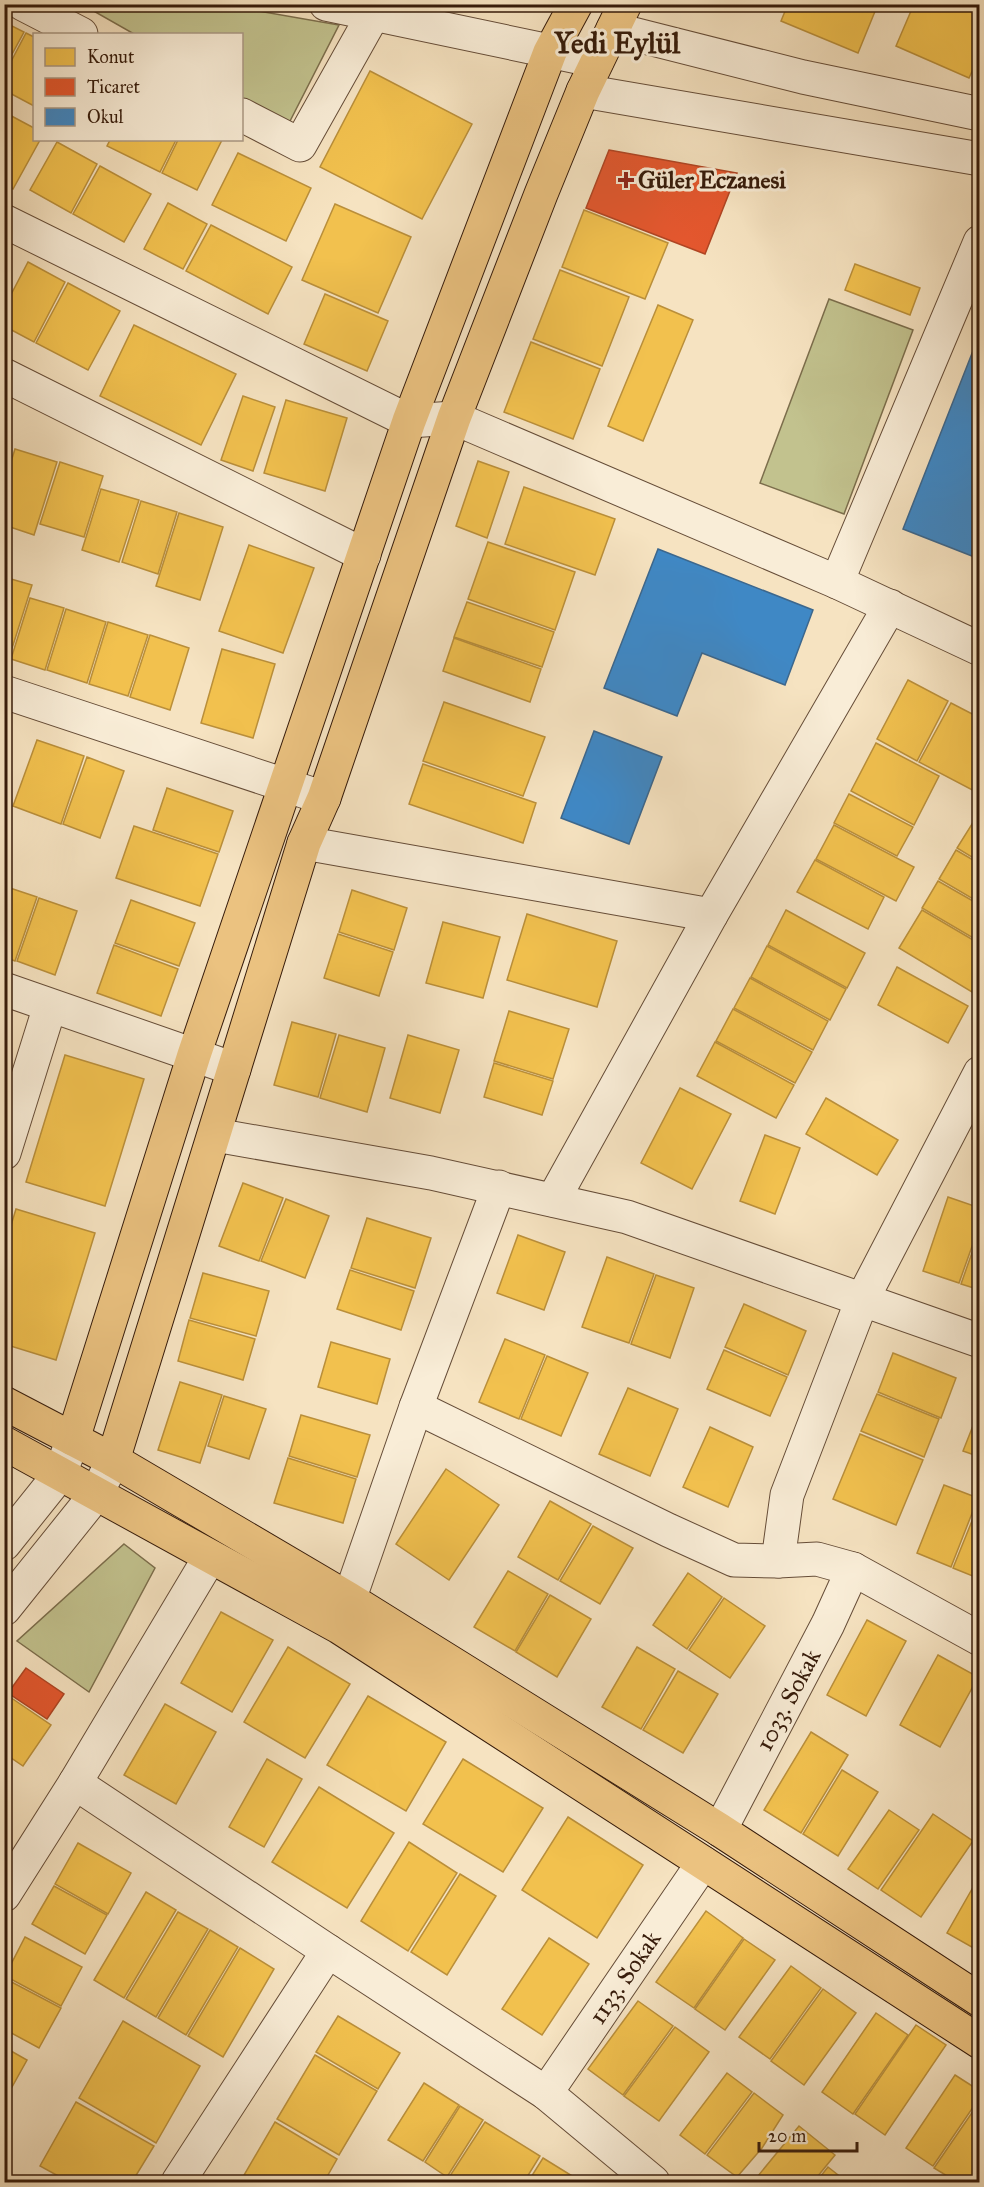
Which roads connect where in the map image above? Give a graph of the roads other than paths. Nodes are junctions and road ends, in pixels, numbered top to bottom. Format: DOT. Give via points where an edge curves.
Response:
graph roads {
  1 [pos="23,4"];
  2 [pos="326,4"];
  3 [pos="576,4"];
  4 [pos="373,15"];
  5 [pos="619,17"];
  6 [pos="79,33"];
  7 [pos="550,52"];
  8 [pos="597,61"];
  9 [pos="583,91"];
  10 [pos="980,114"];
  11 [pos="243,116"];
  12 [pos="980,159"];
  13 [pos="4,221"];
  14 [pos="980,243"];
  15 [pos="4,375"];
  16 [pos="454,418"];
  17 [pos="409,421"];
  18 [pos="364,555"];
  19 [pos="837,582"];
  20 [pos="890,606"];
  21 [pos="980,649"];
  22 [pos="4,692"];
  23 [pos="285,786"];
  24 [pos="324,798"];
  25 [pos="304,843"];
  26 [pos="711,915"];
  27 [pos="4,989"];
  28 [pos="50,1006"];
  29 [pos="194,1055"];
  30 [pos="234,1069"];
  31 [pos="980,1073"];
  32 [pos="214,1135"];
  33 [pos="4,1153"];
  34 [pos="499,1187"];
  35 [pos="553,1200"];
  36 [pos="862,1300"];
  37 [pos="980,1341"];
  38 [pos="4,1403"];
  39 [pos="416,1407"];
  40 [pos="73,1439"];
  41 [pos="4,1443"];
  42 [pos="113,1460"];
  43 [pos="60,1474"];
  44 [pos="97,1493"];
  45 [pos="4,1544"];
  46 [pos="210,1557"];
  47 [pos="778,1561"];
  48 [pos="853,1569"];
  49 [pos="4,1609"];
  50 [pos="344,1613"];
  51 [pos="980,1639"];
  52 [pos="75,1783"];
  53 [pos="720,1830"];
  54 [pos="703,1863"];
  55 [pos="4,1895"];
  56 [pos="328,1951"];
  57 [pos="980,2000"];
  58 [pos="980,2042"];
  59 [pos="546,2093"];
  60 [pos="644,2179"];
  61 [pos="178,2182"];
  1 -- 6 [label="street"];
  2 -- 4 [label="street"];
  3 -- 7 [label="main road"];
  4 -- 7 [label="street"];
  4 -- 11 [label="street" via="300,145"];
  5 -- 8 [label="main road"];
  5 -- 10 [label="street" via="803,76"];
  7 -- 8 [label="street"];
  7 -- 17 [label="main road"];
  8 -- 9 [label="main road"];
  9 -- 12 [label="street"];
  9 -- 16 [label="main road"];
  13 -- 17 [label="street"];
  14 -- 19 [label="street"];
  15 -- 18 [label="street"];
  16 -- 17 [label="street"];
  16 -- 19 [label="street"];
  16 -- 24 [label="main road"];
  17 -- 18 [label="main road"];
  18 -- 23 [label="main road"];
  19 -- 20 [label="street"];
  20 -- 21 [label="street"];
  20 -- 26 [label="street"];
  22 -- 23 [label="street"];
  23 -- 24 [label="street"];
  23 -- 29 [label="main road"];
  24 -- 25 [label="main road"];
  25 -- 26 [label="street"];
  25 -- 30 [label="main road"];
  26 -- 35 [label="street"];
  27 -- 28 [label="street"];
  28 -- 29 [label="street"];
  28 -- 33 [label="street"];
  29 -- 30 [label="street"];
  29 -- 40 [label="main road"];
  30 -- 32 [label="main road"];
  31 -- 36 [label="street"];
  32 -- 34 [label="street"];
  32 -- 42 [label="main road"];
  34 -- 35 [label="street"];
  34 -- 39 [label="street"];
  35 -- 36 [label="street" via="627,1217"];
  36 -- 37 [label="street"];
  36 -- 47 [label="street" via="787,1495"];
  38 -- 40 [label="main road"];
  39 -- 47 [label="street" via="734,1560"];
  39 -- 50 [label="street"];
  40 -- 42 [label="main road"];
  40 -- 43 [label="street"];
  41 -- 43 [label="main road"];
  42 -- 44 [label="street"];
  42 -- 50 [label="main road"];
  43 -- 44 [label="main road"];
  43 -- 45 [label="street"];
  44 -- 46 [label="main road"];
  44 -- 49 [label="street"];
  46 -- 50 [label="main road"];
  46 -- 52 [label="street"];
  47 -- 48 [label="street" via="817,1559"];
  48 -- 51 [label="street"];
  48 -- 53 [label="street, 1033. Sokak"];
  50 -- 53 [label="main road"];
  50 -- 54 [label="main road"];
  52 -- 55 [label="street"];
  52 -- 56 [label="street"];
  53 -- 57 [label="main road"];
  54 -- 58 [label="main road"];
  54 -- 59 [label="street, 1133. Sokak"];
  56 -- 59 [label="street"];
  56 -- 61 [label="street"];
  59 -- 60 [label="street"];
}
